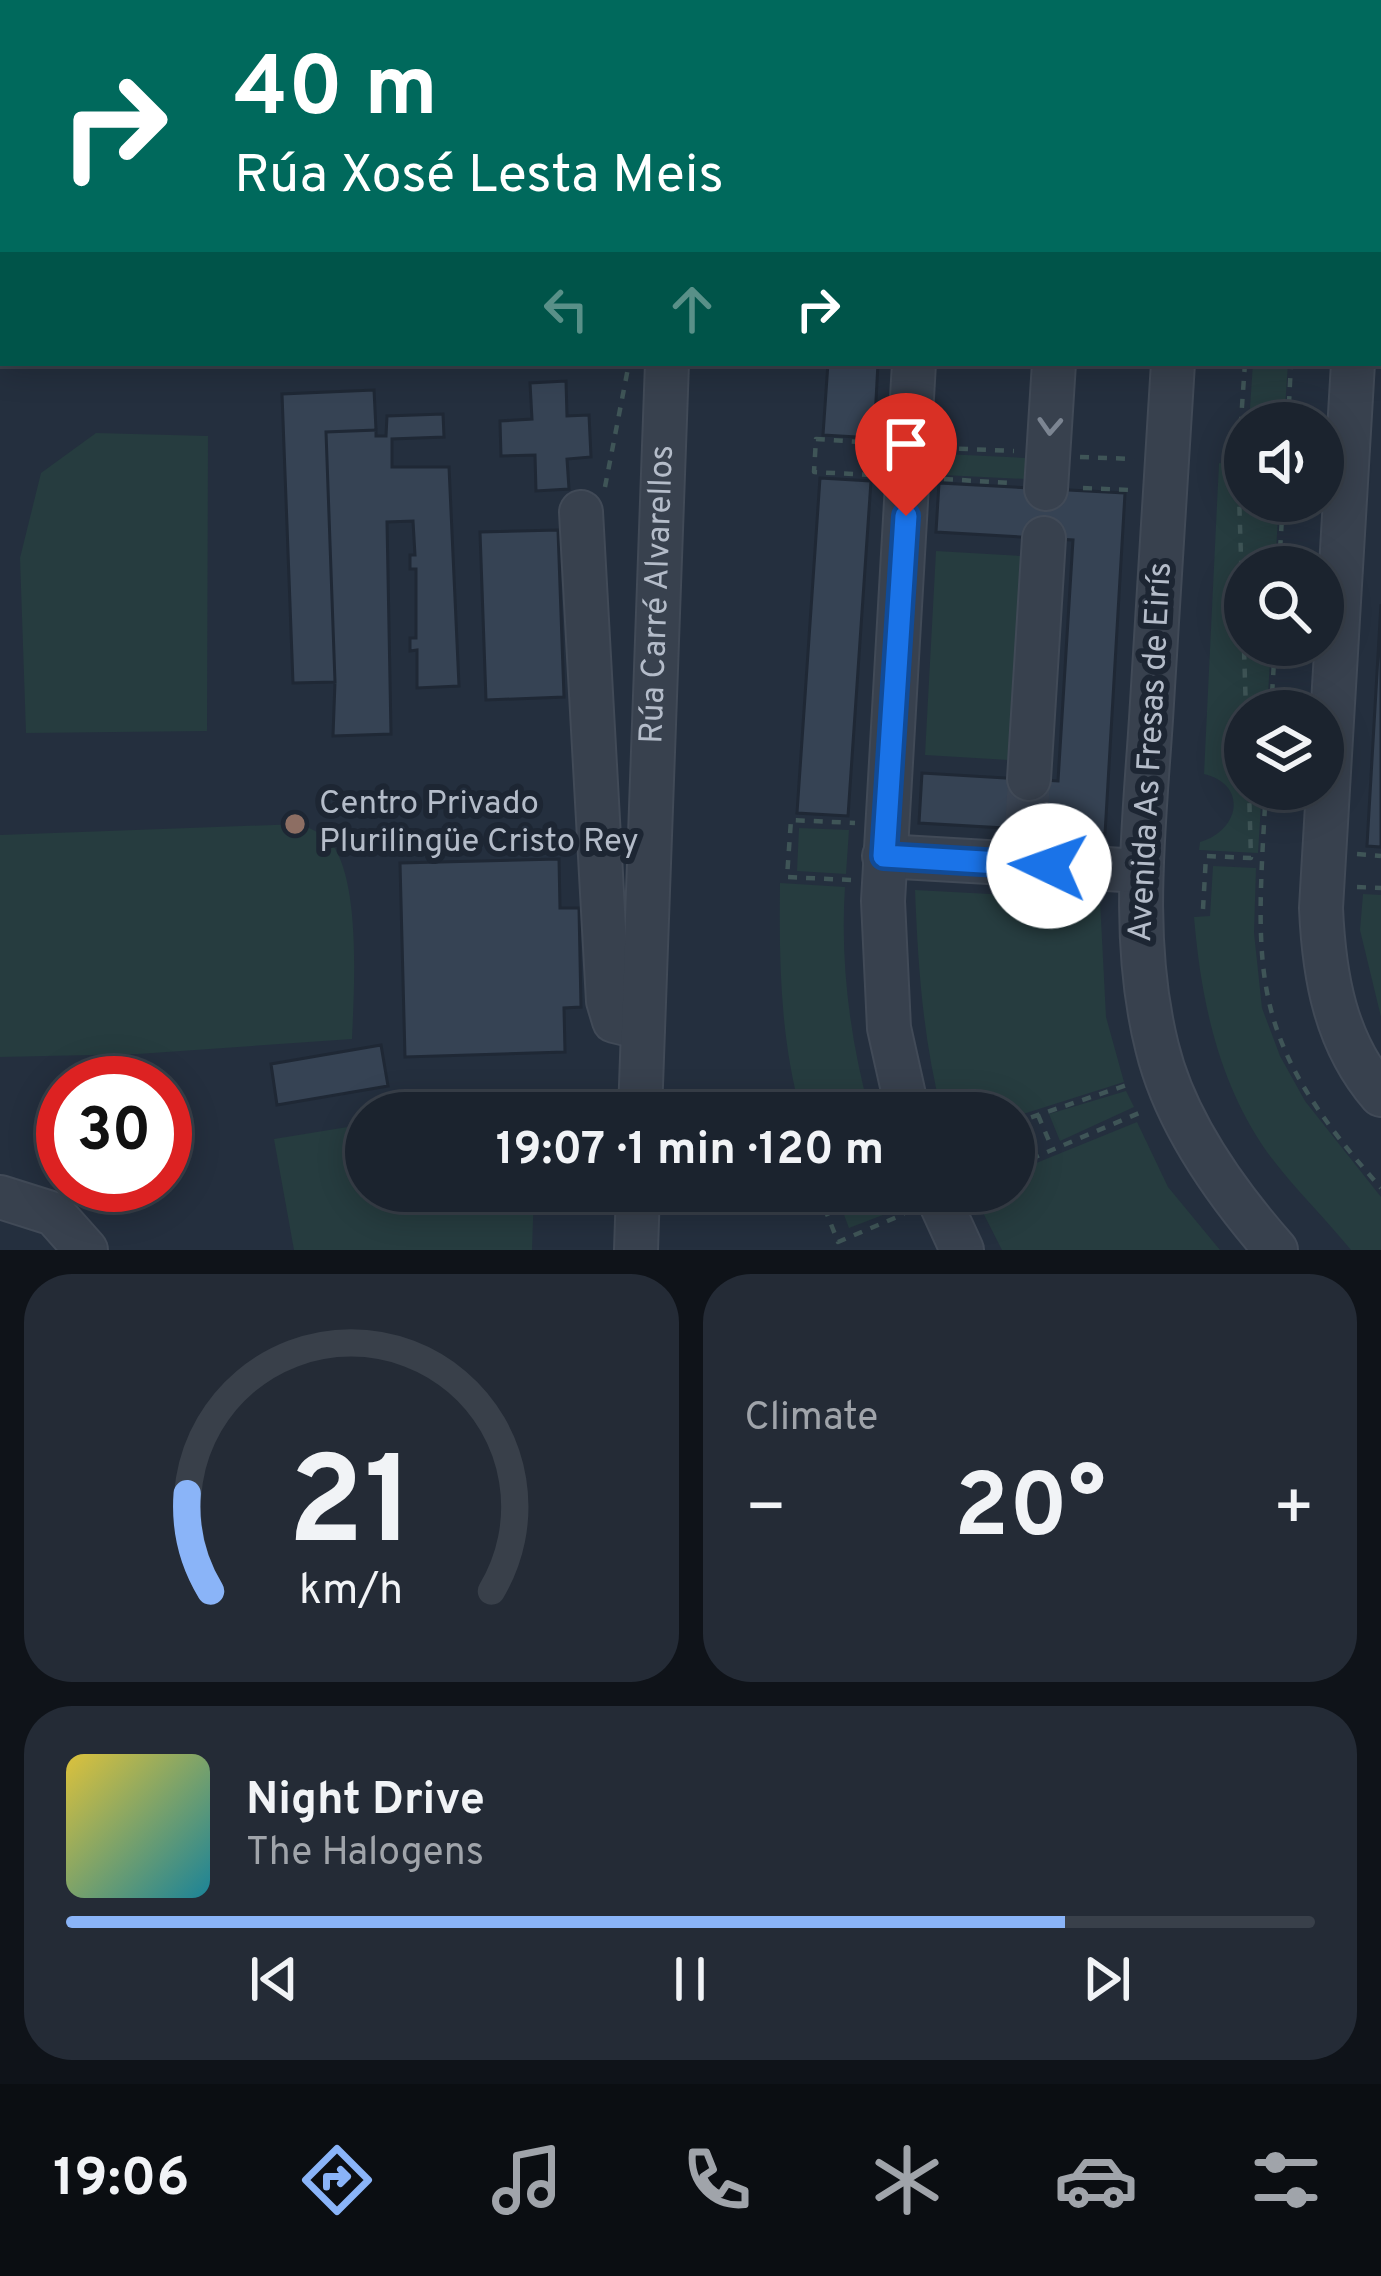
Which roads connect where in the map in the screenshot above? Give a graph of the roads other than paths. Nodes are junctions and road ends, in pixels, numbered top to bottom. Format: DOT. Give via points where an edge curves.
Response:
graph roads {
  1 [pos="667,366"];
  2 [pos="914,366"];
  3 [pos="1054,366"];
  4 [pos="1173,366"];
  5 [pos="1353,366"];
  6 [pos="1046,473"];
  7 [pos="592,508"];
  8 [pos="1044,538"];
  9 [pos="1029,779"];
  10 [pos="868,868"];
  11 [pos="1141,872"];
  12 [pos="643,1028"];
  13 [pos="641,1092"];
  14 [pos="901,1092"];
  15 [pos="1381,1095"];
  16 [pos="0,1197"];
  17 [pos="637,1212"];
  18 [pos="930,1212"];
  19 [pos="86,1250"];
  20 [pos="636,1250"];
  21 [pos="962,1250"];
  22 [pos="1276,1250"];
  1 -- 12 [label="street, Rúa Carré Alvarellos"];
  2 -- 10 [label="street"];
  3 -- 6 [label="street, one-way"];
  4 -- 11 [label="street, Avenida As Fresas de Eirís"];
  5 -- 15 [label="street" via="1321,908 1334,1006 1347,1044"];
  7 -- 12 [label="street" via="608,1000 614,1021"];
  8 -- 9 [label="street"];
  10 -- 11 [label="street" via="1025,847"];
  10 -- 14 [label="street"];
  11 -- 22 [label="street, Avenida As Fresas de Eirís" via="1144,978 1157,1050 1223,1184"];
  12 -- 13 [label="street, Rúa Carré Alvarellos"];
  16 -- 19 [label="street" via="54,1214"];
  17 -- 20 [label="street"];
  18 -- 21 [label="street"];
}
